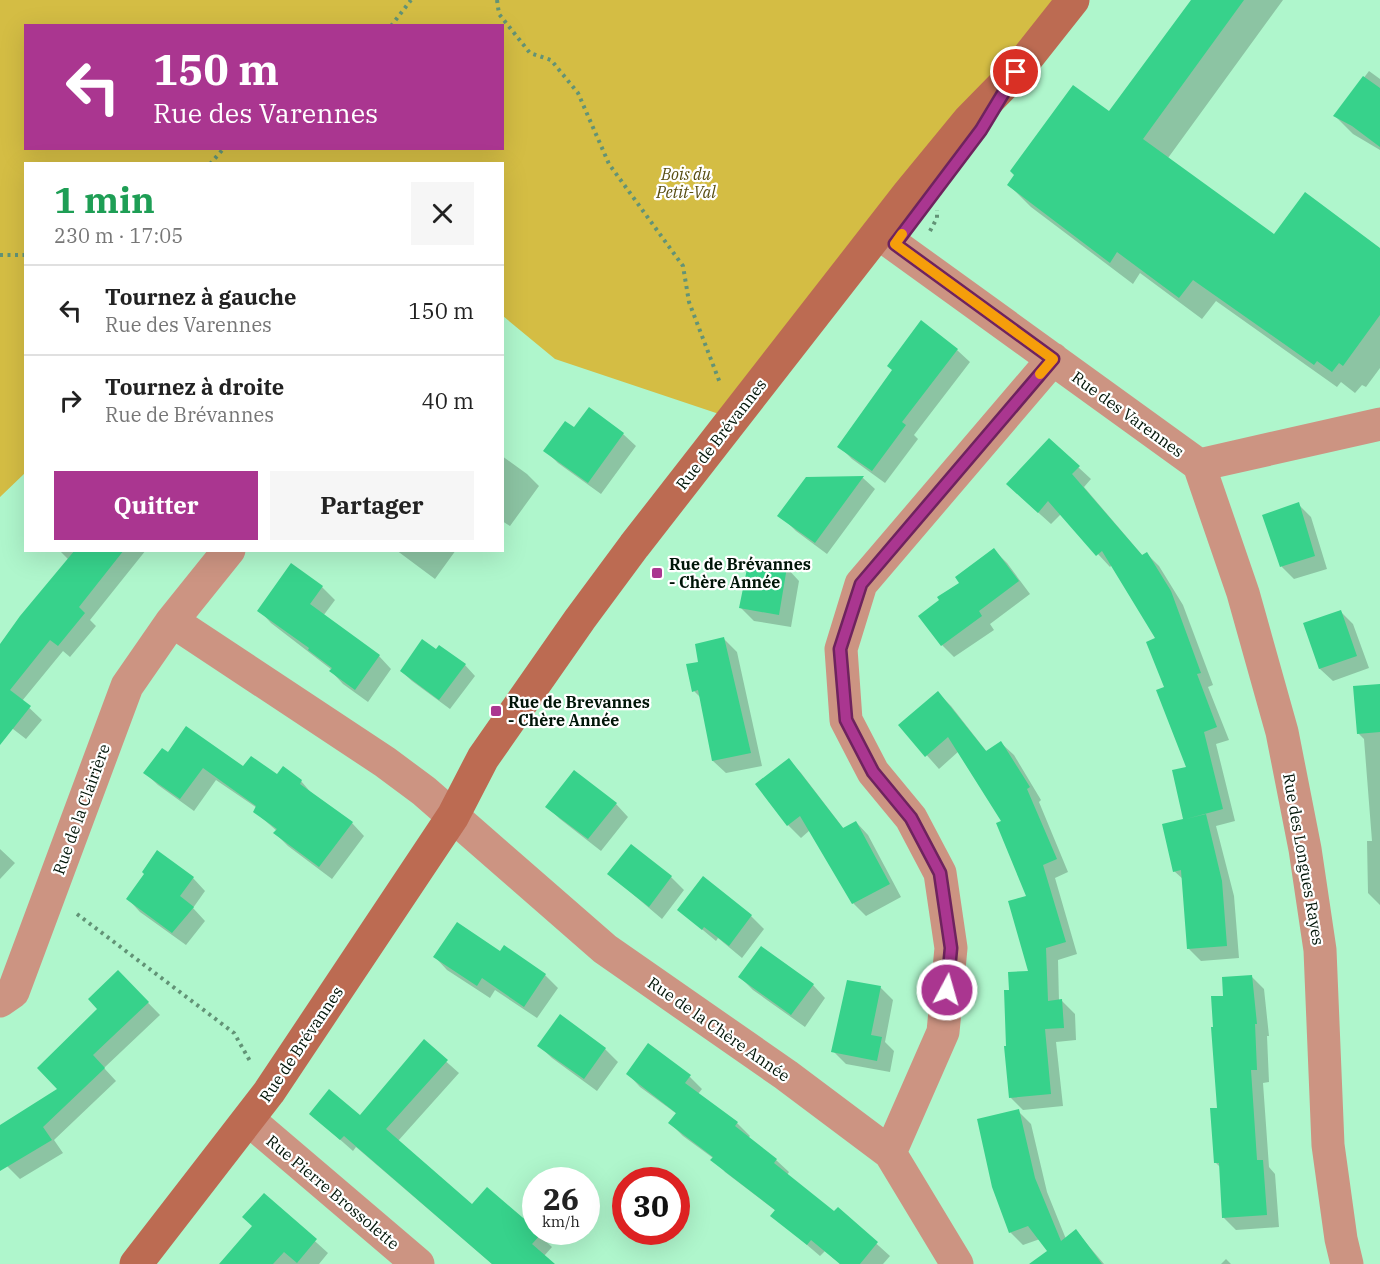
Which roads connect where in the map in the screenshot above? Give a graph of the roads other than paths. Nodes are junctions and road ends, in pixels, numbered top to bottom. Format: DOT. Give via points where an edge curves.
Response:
graph roads {
  1 [pos="1073,0"];
  2 [pos="886,239"];
  3 [pos="1053,359"];
  4 [pos="1380,424"];
  5 [pos="1199,465"];
  6 [pos="227,552"];
  7 [pos="172,621"];
  8 [pos="453,816"];
  9 [pos="0,1001"];
  10 [pos="249,1120"];
  11 [pos="890,1153"];
  12 [pos="136,1264"];
  13 [pos="418,1264"];
  14 [pos="957,1264"];
  15 [pos="1347,1264"];
  1 -- 2 [label="street, Rue de Brévannes" via="1016,72 969,120 909,193"];
  2 -- 3 [label="street, Rue des Varennes"];
  2 -- 8 [label="street, Rue de Brévannes" via="485,784"];
  2 -- 8 [label="street, Rue de Brévannes" via="734,418 634,546 480,764"];
  3 -- 5 [label="street, Rue des Varennes"];
  3 -- 11 [label="street" via="861,584 840,649 846,720 873,772 911,818 940,873 951,948 943,1032"];
  4 -- 5 [label="street, Rue des Varennes"];
  5 -- 15 [label="street, Rue des Longues Rayes" via="1243,593 1282,732 1305,849 1320,950 1328,1145"];
  6 -- 7 [label="street, Rue de la Clairière"];
  7 -- 8 [label="street" via="386,762"];
  7 -- 9 [label="street, Rue de la Clairière" via="127,686 13,992"];
  8 -- 10 [label="street, Rue de Brévannes"];
  8 -- 11 [label="street, Rue de la Chère Année" via="605,949"];
  10 -- 12 [label="street, Rue de Brévannes"];
  10 -- 13 [label="street, Rue Pierre Brossolette"];
  11 -- 14 [label="street, Rue de la Chère Année"];
}
